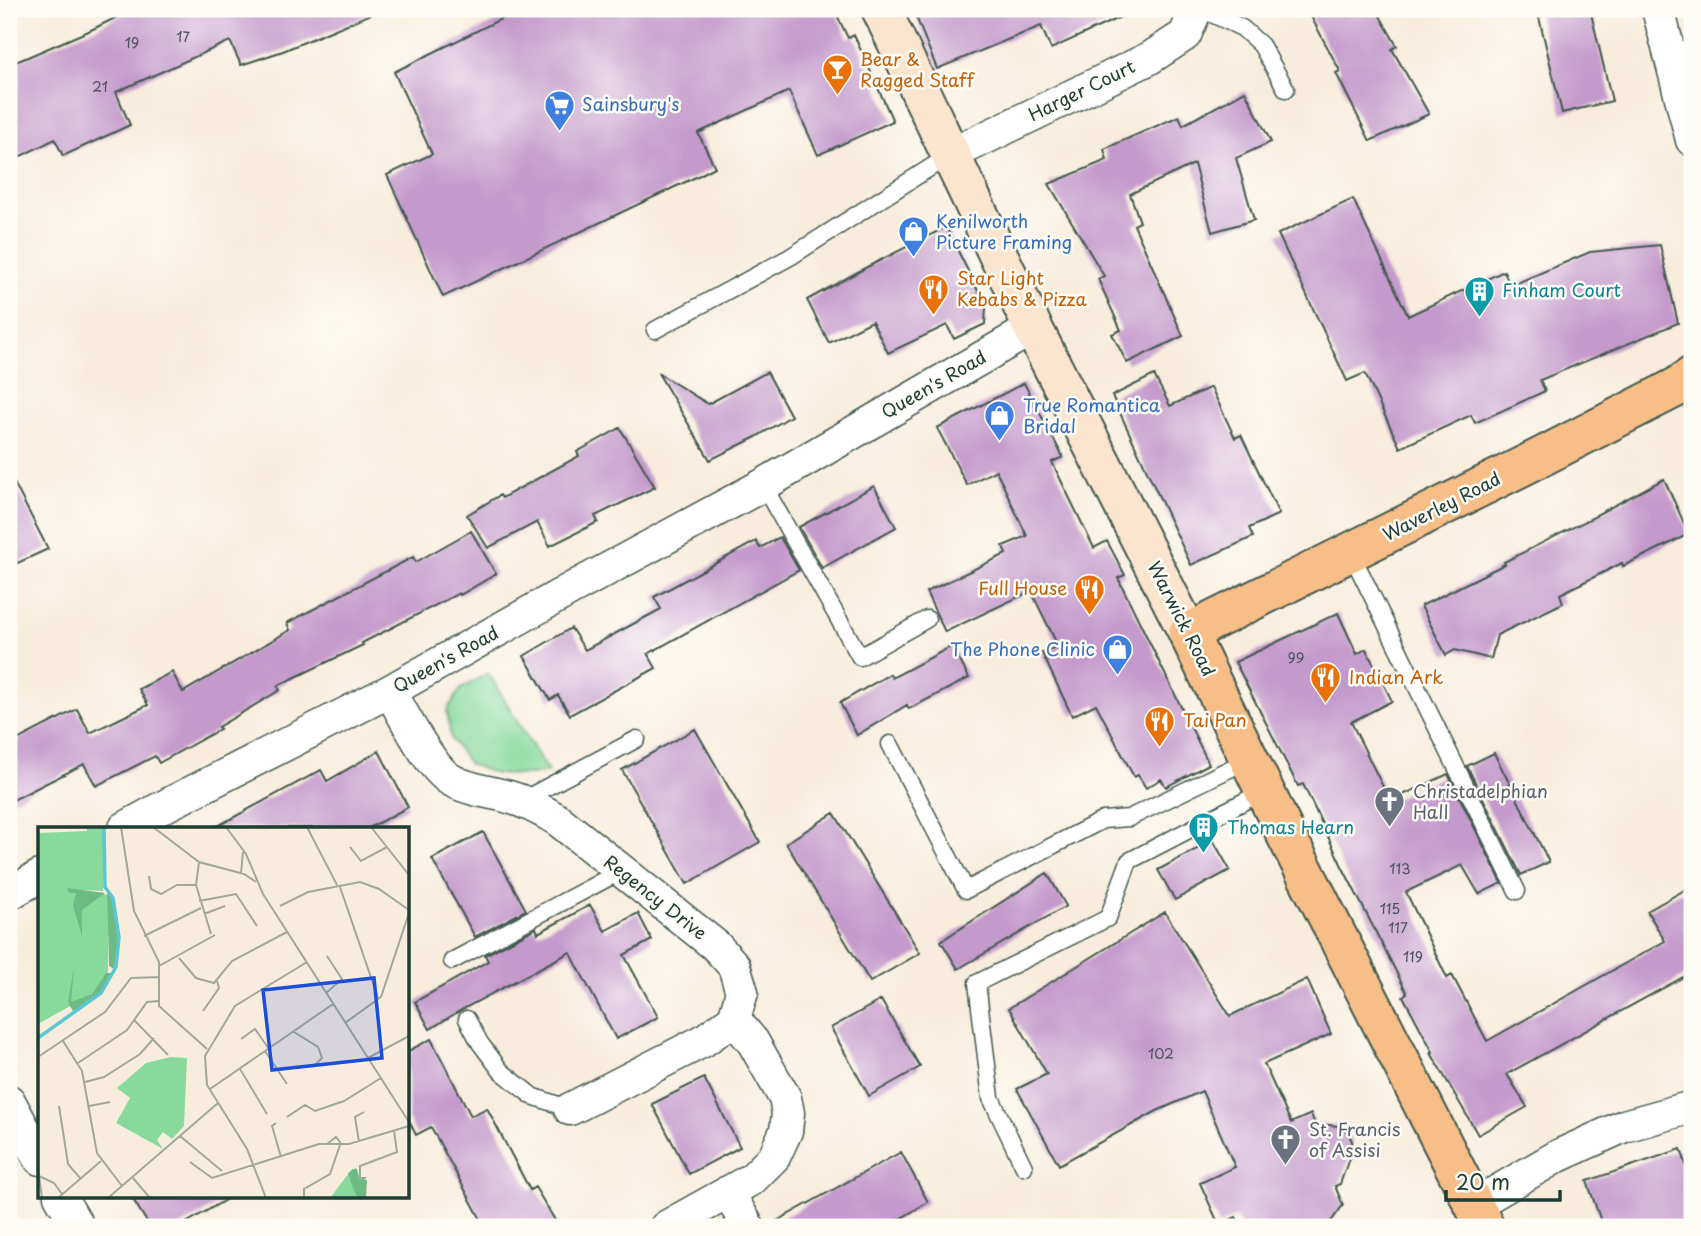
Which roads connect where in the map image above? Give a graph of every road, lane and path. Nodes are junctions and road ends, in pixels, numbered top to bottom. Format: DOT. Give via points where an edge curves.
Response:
graph roads {
  1 [pos="881,9"];
  2 [pos="1199,9"];
  3 [pos="1658,9"];
  4 [pos="1286,89"];
  5 [pos="1692,140"];
  6 [pos="950,155"];
  7 [pos="1033,328"];
  8 [pos="655,330"];
  9 [pos="1692,376"];
  10 [pos="763,485"];
  11 [pos="1350,553"];
  12 [pos="927,619"];
  13 [pos="1188,633"];
  14 [pos="390,691"];
  15 [pos="637,739"];
  16 [pos="890,744"];
  17 [pos="1258,775"];
  18 [pos="521,801"];
  19 [pos="127,827"];
  20 [pos="621,871"];
  21 [pos="38,877"];
  22 [pos="1517,891"];
  23 [pos="9,894"];
  24 [pos="452,961"];
  25 [pos="467,1019"];
  26 [pos="734,1019"];
  27 [pos="9,1101"];
  28 [pos="1692,1107"];
  29 [pos="570,1109"];
  30 [pos="38,1155"];
  31 [pos="1024,1167"];
  32 [pos="728,1192"];
  33 [pos="61,1198"];
  34 [pos="1480,1216"];
  35 [pos="78,1227"];
  36 [pos="666,1227"];
  37 [pos="748,1227"];
  1 -- 6 [label="main road, Warwick Road"];
  2 -- 4 [label="lane" via="1241,28 1261,45"];
  2 -- 6 [label="street, Harger Court" via="1185,35 1150,58"];
  3 -- 5 [label="street"];
  6 -- 7 [label="main road, Warwick Road"];
  6 -- 8 [label="lane" via="790,257"];
  7 -- 10 [label="street, Queen's Road"];
  7 -- 13 [label="main road, Warwick Road"];
  9 -- 11 [label="main road, Waverley Road"];
  10 -- 12 [label="lane" via="860,657"];
  10 -- 14 [label="street, Queen's Road"];
  11 -- 13 [label="main road, Waverley Road"];
  11 -- 22 [label="lane"];
  13 -- 17 [label="main road, Warwick Road"];
  14 -- 18 [label="street, Regency Drive" via="429,758 450,780"];
  14 -- 19 [label="street, Queen's Road"];
  15 -- 18 [label="lane"];
  16 -- 17 [label="lane" via="966,890 1103,820 1129,818"];
  17 -- 31 [label="lane" via="1129,861 1108,918 977,983 991,1098"];
  17 -- 34 [label="main road, Warwick Road"];
  18 -- 20 [label="street, Regency Drive" via="558,820"];
  20 -- 24 [label="lane"];
  20 -- 26 [label="street, Regency Drive" via="716,946 734,966 742,992"];
  21 -- 23 [label="street"];
  25 -- 29 [label="lane" via="500,1071 532,1096"];
  26 -- 29 [label="street" via="703,1041"];
  26 -- 32 [label="street" via="753,1042 785,1098 788,1113 786,1131 774,1157 752,1179"];
  27 -- 30 [label="street"];
  28 -- 34 [label="street" via="1624,1126 1558,1156"];
  32 -- 36 [label="street"];
  32 -- 37 [label="street"];
  33 -- 35 [label="street"];
}
